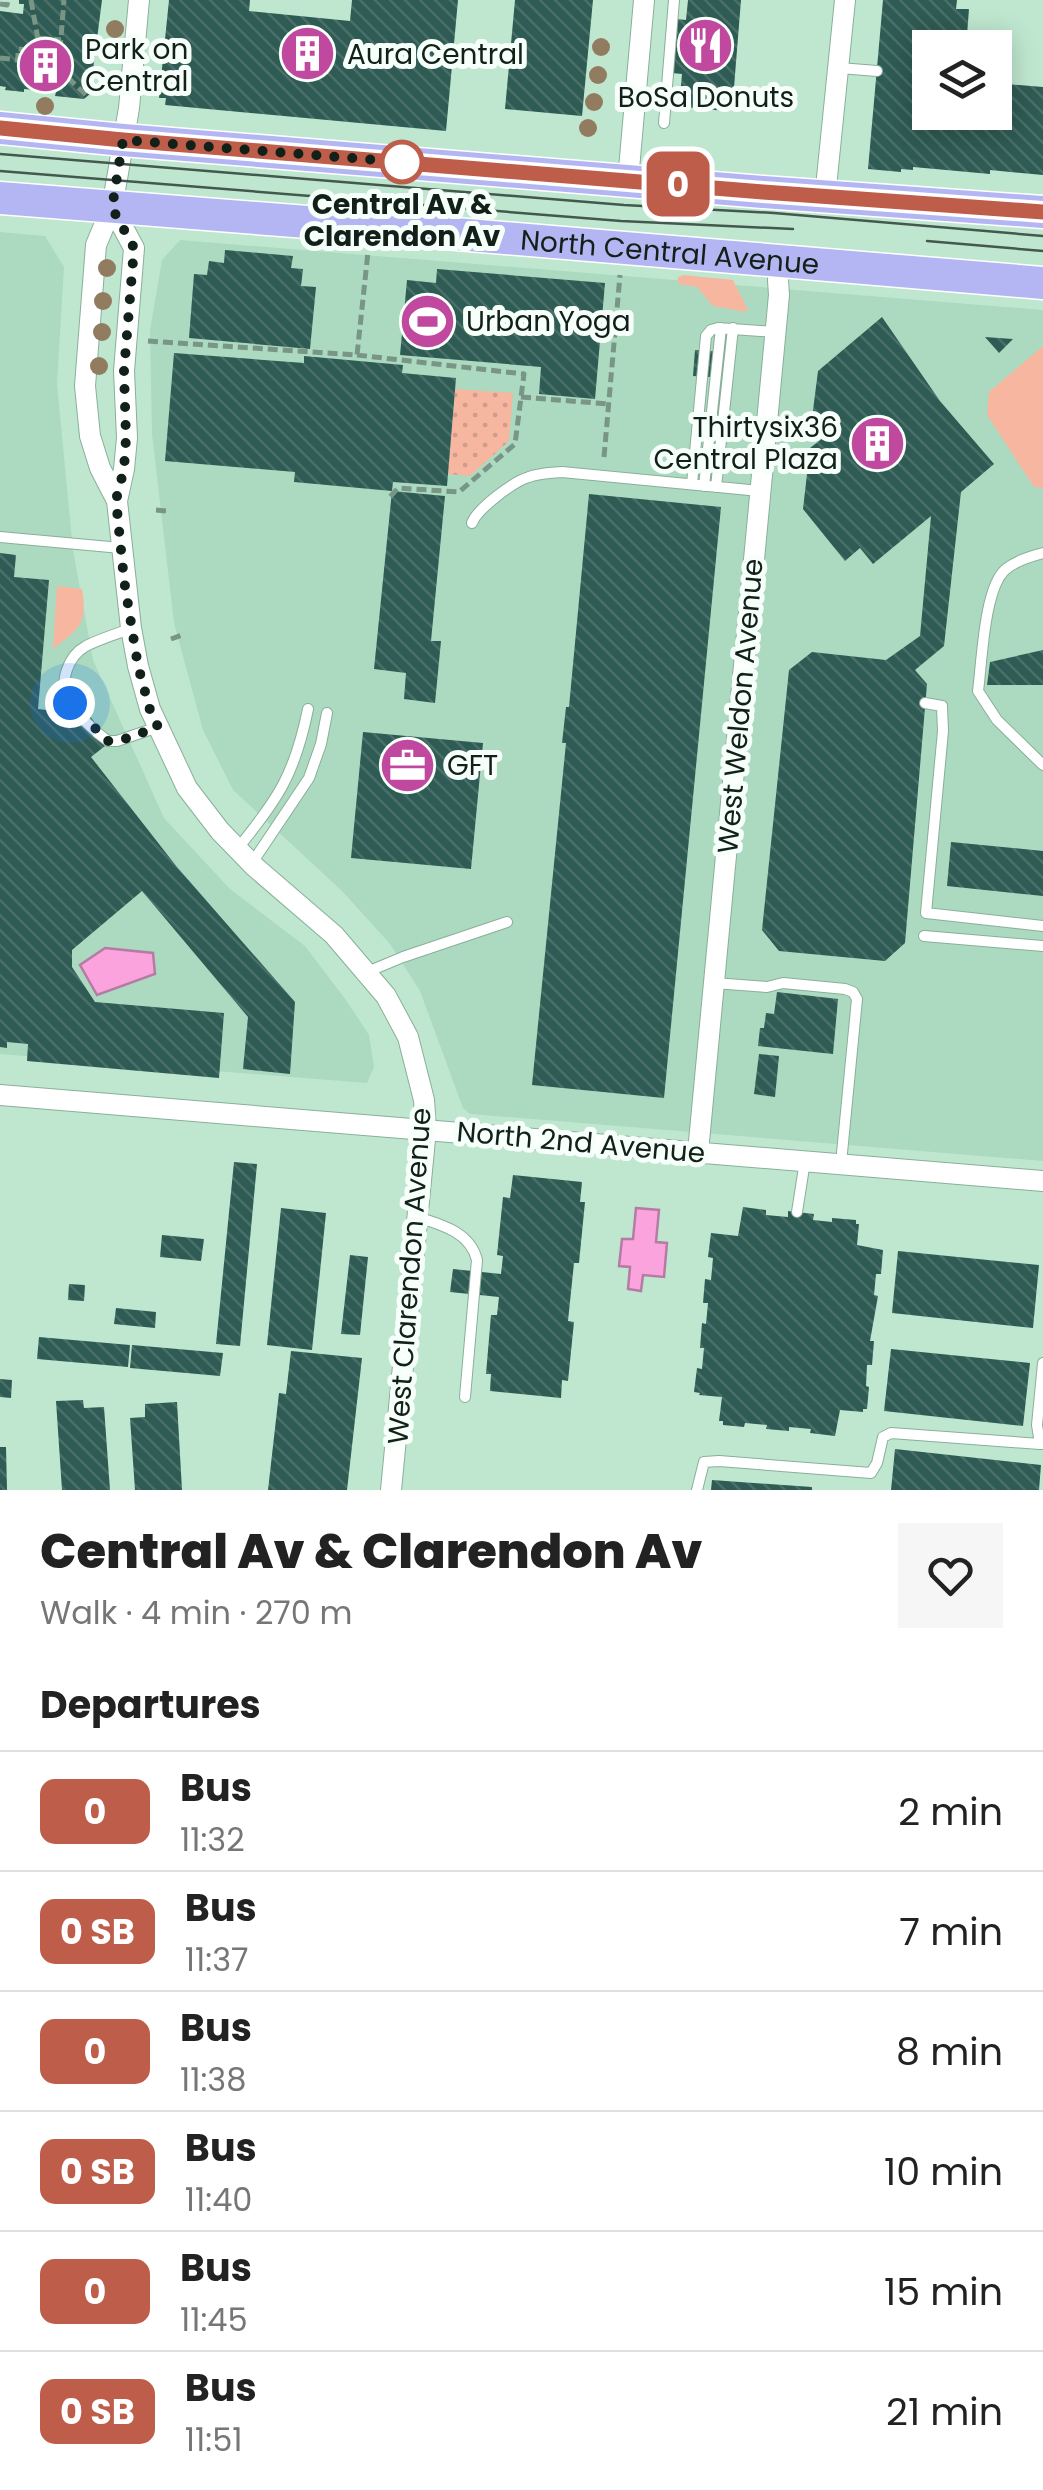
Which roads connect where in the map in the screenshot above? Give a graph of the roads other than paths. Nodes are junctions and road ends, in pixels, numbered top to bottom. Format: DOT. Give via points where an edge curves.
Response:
graph roads {
  1 [pos="139,0"];
  2 [pos="644,0"];
  3 [pos="674,0"];
  4 [pos="845,0"];
  5 [pos="839,68"];
  6 [pos="876,71"];
  7 [pos="664,123"];
  8 [pos="0,128"];
  9 [pos="121,152"];
  10 [pos="628,180"];
  11 [pos="826,196"];
  12 [pos="0,198"];
  13 [pos="112,208"];
  14 [pos="1043,212"];
  15 [pos="782,261"];
  16 [pos="1043,283"];
  17 [pos="733,328"];
  18 [pos="776,332"];
  19 [pos="704,486"];
  20 [pos="760,491"];
  21 [pos="116,500"];
  22 [pos="472,523"];
  23 [pos="0,538"];
  24 [pos="121,548"];
  25 [pos="1043,553"];
  26 [pos="132,628"];
  27 [pos="926,702"];
  28 [pos="308,709"];
  29 [pos="326,713"];
  30 [pos="158,727"];
  31 [pos="1043,765"];
  32 [pos="245,856"];
  33 [pos="506,922"];
  34 [pos="1043,926"];
  35 [pos="924,936"];
  36 [pos="1043,946"];
  37 [pos="366,973"];
  38 [pos="714,984"];
  39 [pos="0,1095"];
  40 [pos="426,1129"];
  41 [pos="698,1152"];
  42 [pos="805,1160"];
  43 [pos="841,1163"];
  44 [pos="1043,1180"];
  45 [pos="797,1212"];
  46 [pos="417,1217"];
  47 [pos="1043,1363"];
  48 [pos="465,1396"];
  49 [pos="1042,1444"];
  50 [pos="392,1490"];
  51 [pos="697,1490"];
  1 -- 9 [label="street, West Clarendon Avenue"];
  2 -- 10 [label="street"];
  3 -- 7 [label="lane"];
  4 -- 5 [label="street"];
  5 -- 6 [label="lane"];
  5 -- 11 [label="street"];
  8 -- 9 [label="main road"];
  9 -- 10 [label="main road"];
  9 -- 13 [label="street, West Clarendon Avenue"];
  10 -- 11 [label="main road"];
  11 -- 14 [label="main road"];
  12 -- 13 [label="main road, North Central Avenue"];
  13 -- 15 [label="main road, North Central Avenue"];
  13 -- 21 [label="street, West Clarendon Avenue" via="134,248 124,469"];
  13 -- 21 [label="street, West Clarendon Avenue" via="96,245 85,386 90,436"];
  15 -- 16 [label="main road, North Central Avenue"];
  15 -- 18 [label="street, West Weldon Avenue"];
  17 -- 18 [label="lane"];
  17 -- 19 [label="lane"];
  17 -- 19 [label="lane" via="720,328"];
  18 -- 20 [label="street, West Weldon Avenue"];
  19 -- 20 [label="lane"];
  19 -- 22 [label="lane" via="544,474 525,478"];
  20 -- 38 [label="street, West Weldon Avenue"];
  21 -- 24 [label="street, West Clarendon Avenue"];
  23 -- 24 [label="lane"];
  24 -- 26 [label="street, West Clarendon Avenue"];
  25 -- 31 [label="lane" via="1005,569 992,589 978,691"];
  26 -- 30 [label="street, West Clarendon Avenue"];
  26 -- 30 [label="lane" via="78,652 65,677 67,698 108,741"];
  27 -- 34 [label="lane" via="942,706 943,731 926,914"];
  28 -- 32 [label="lane" via="283,786"];
  29 -- 32 [label="lane" via="309,778"];
  30 -- 32 [label="street, West Clarendon Avenue" via="187,788"];
  32 -- 37 [label="street, West Clarendon Avenue" via="334,935"];
  33 -- 37 [label="lane"];
  35 -- 36 [label="lane"];
  37 -- 40 [label="street, West Clarendon Avenue" via="408,1038"];
  38 -- 41 [label="street, West Weldon Avenue"];
  38 -- 43 [label="lane" via="853,992"];
  39 -- 40 [label="street, North 2nd Avenue"];
  40 -- 41 [label="street, North 2nd Avenue"];
  40 -- 46 [label="street, West Clarendon Avenue"];
  41 -- 42 [label="street, North 2nd Avenue"];
  42 -- 43 [label="street, North 2nd Avenue"];
  42 -- 45 [label="lane"];
  43 -- 44 [label="street, North 2nd Avenue"];
  46 -- 48 [label="lane" via="456,1232 478,1260"];
  46 -- 50 [label="street, West Clarendon Avenue"];
  47 -- 49 [label="lane"];
  49 -- 51 [label="lane" via="891,1432 871,1473 704,1462"];
}
